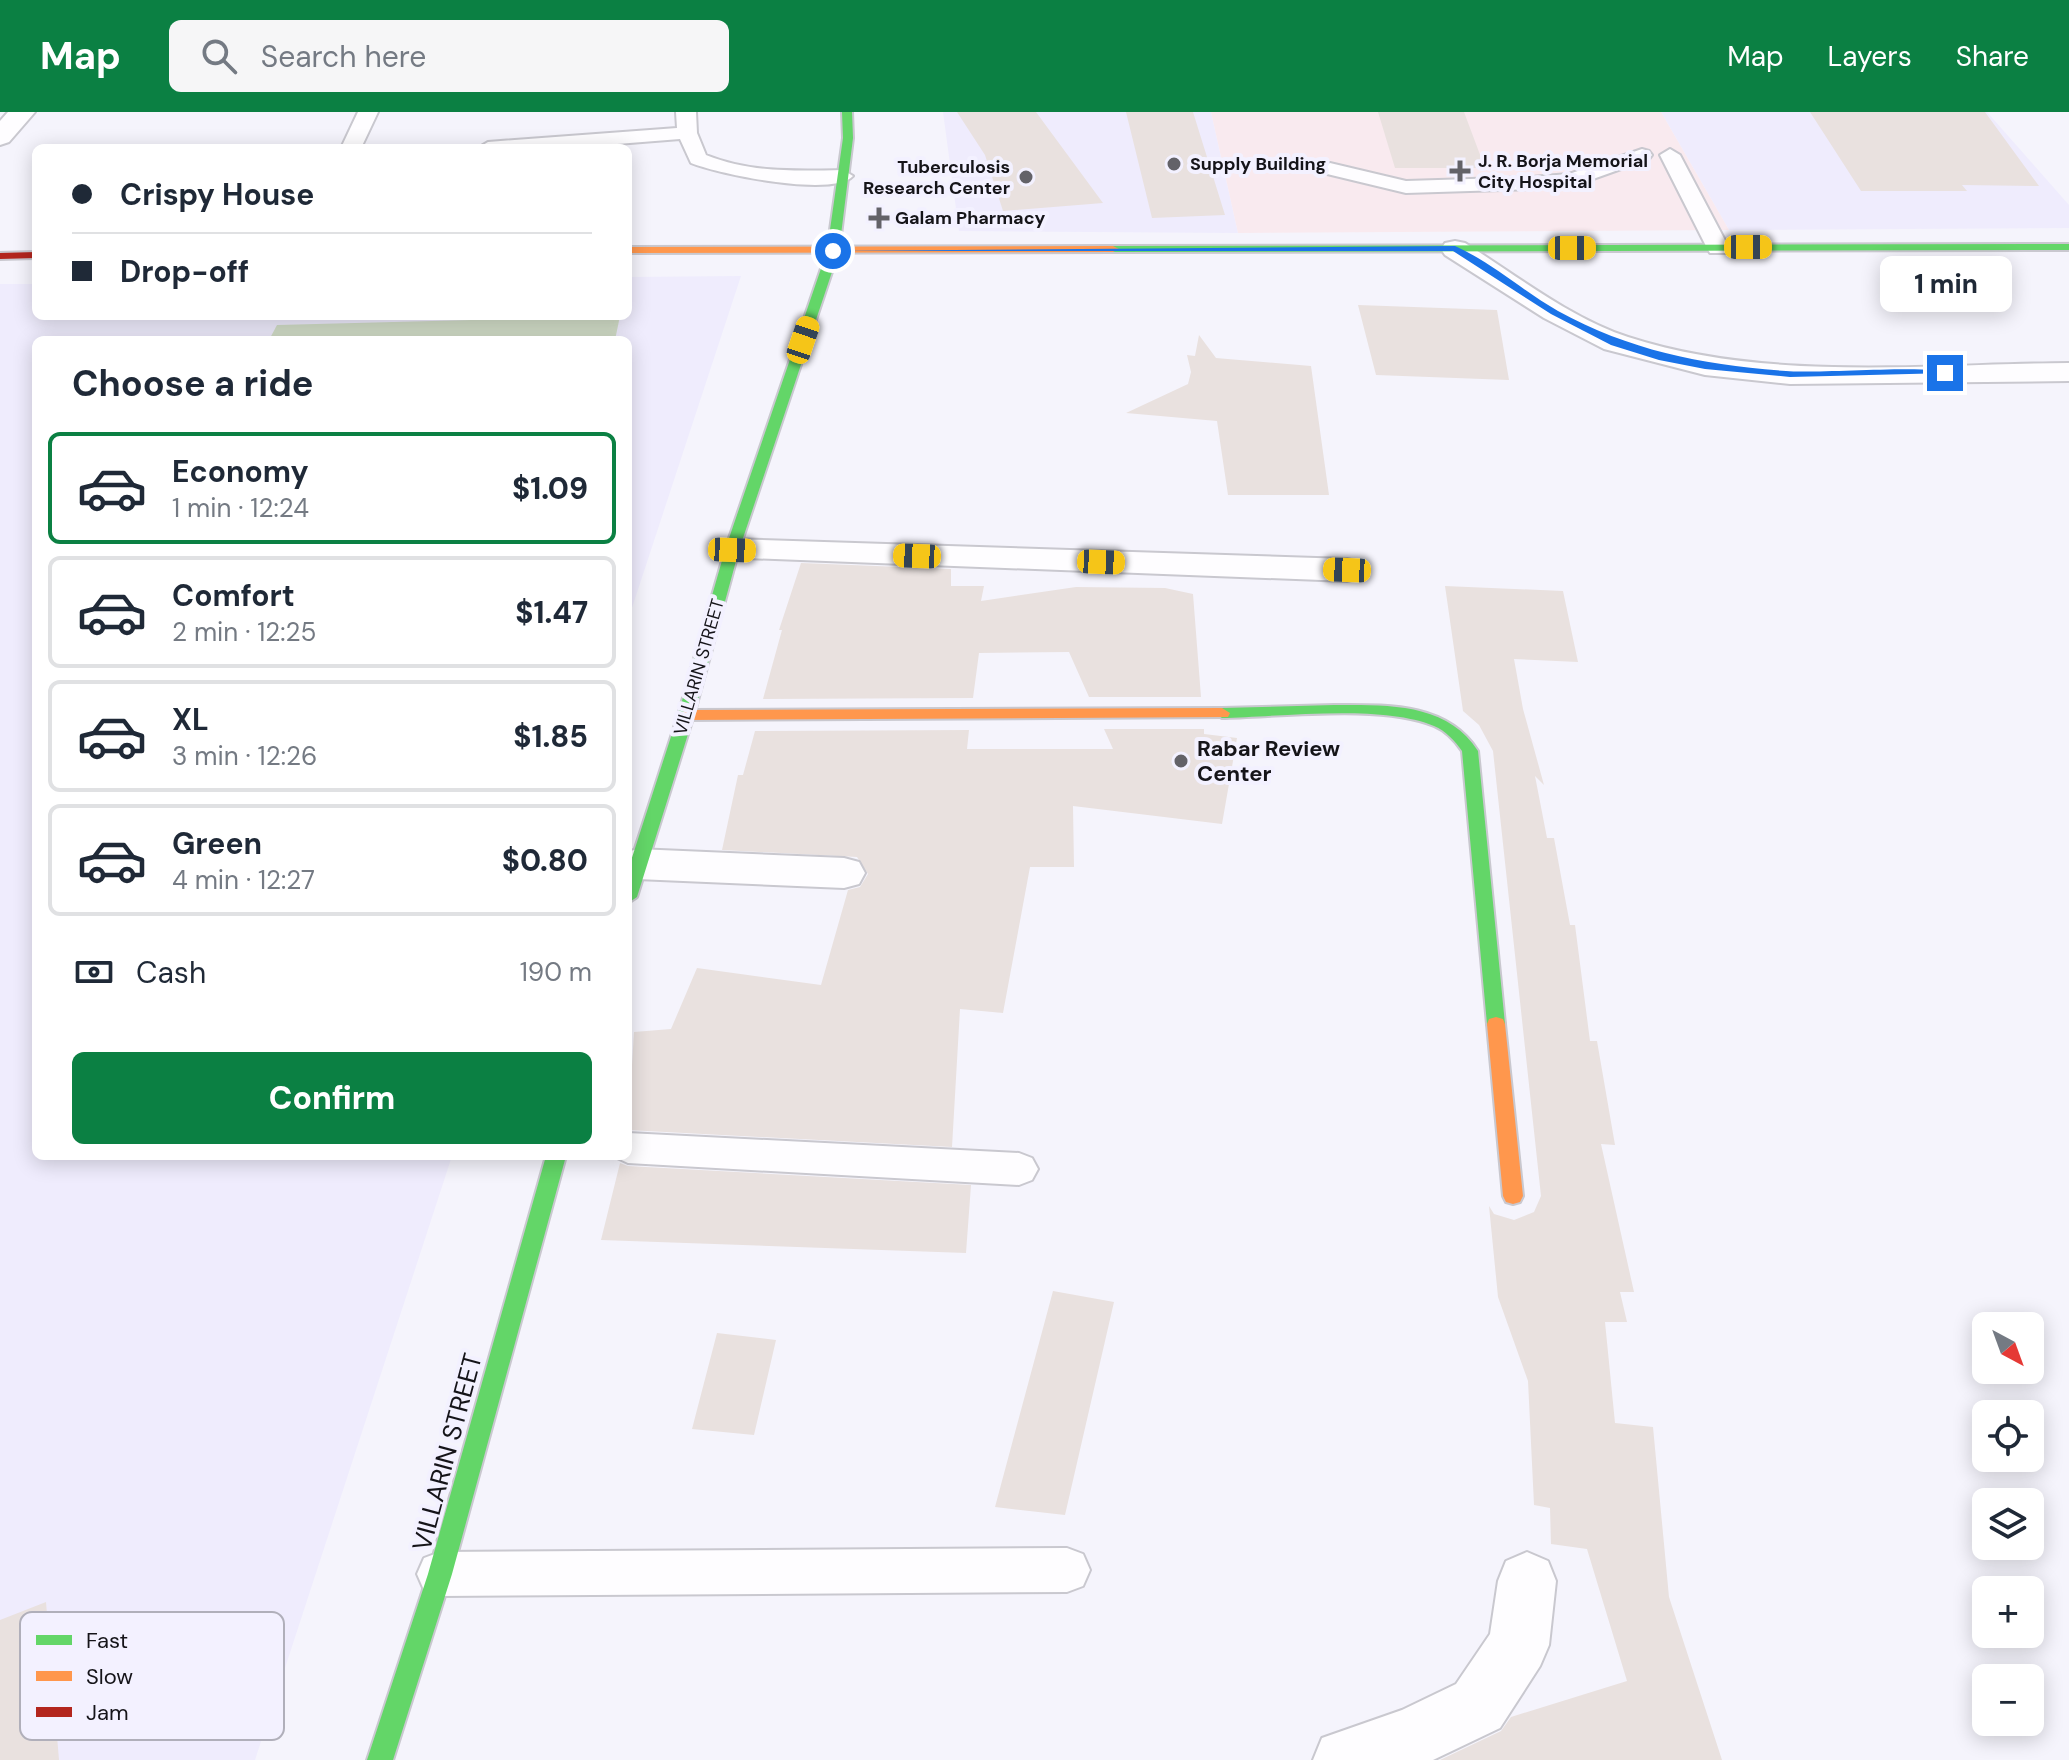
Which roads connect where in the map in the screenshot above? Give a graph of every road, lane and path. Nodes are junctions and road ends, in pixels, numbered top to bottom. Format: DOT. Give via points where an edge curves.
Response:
graph roads {
  1 [pos="22,112"];
  2 [pos="368,112"];
  3 [pos="847,112"];
  4 [pos="687,122"];
  5 [pos="0,137"];
  6 [pos="353,144"];
  7 [pos="519,144"];
  8 [pos="1642,155"];
  9 [pos="1670,155"];
  10 [pos="1330,169"];
  11 [pos="843,176"];
  12 [pos="2069,247"];
  13 [pos="1718,248"];
  14 [pos="1455,249"];
  15 [pos="632,250"];
  16 [pos="833,251"];
  17 [pos="32,255"];
  18 [pos="0,256"];
  19 [pos="2069,372"];
  20 [pos="732,550"];
  21 [pos="1347,570"];
  22 [pos="686,715"];
  23 [pos="844,873"];
  24 [pos="633,880"];
  25 [pos="632,1148"];
  26 [pos="555,1160"];
  27 [pos="1019,1169"];
  28 [pos="1513,1196"];
  29 [pos="1067,1570"];
  30 [pos="440,1574"];
  31 [pos="1527,1581"];
  32 [pos="380,1760"];
  33 [pos="1344,1760"];
  1 -- 5 [label="street"];
  2 -- 6 [label="lane"];
  3 -- 11 [label="street, VILLARIN STREET"];
  4 -- 7 [label="lane"];
  4 -- 11 [label="lane" via="698,159 725,171 768,177"];
  8 -- 10 [label="lane" via="1572,180 1531,183 1406,187"];
  9 -- 13 [label="lane"];
  11 -- 16 [label="street, VILLARIN STREET"];
  12 -- 13 [label="street"];
  13 -- 14 [label="street"];
  14 -- 16 [label="street"];
  14 -- 19 [label="street" via="1615,343 1674,360 1790,375"];
  15 -- 16 [label="street"];
  16 -- 20 [label="street, VILLARIN STREET"];
  17 -- 18 [label="street"];
  20 -- 21 [label="street"];
  20 -- 22 [label="street, VILLARIN STREET"];
  22 -- 24 [label="street, VILLARIN STREET"];
  22 -- 28 [label="street" via="1399,712 1447,725 1463,737 1470,751"];
  23 -- 24 [label="street"];
  25 -- 27 [label="lane"];
  26 -- 30 [label="street, VILLARIN STREET"];
  29 -- 30 [label="lane"];
  30 -- 32 [label="street, VILLARIN STREET"];
  31 -- 33 [label="street" via="1519,1645 1478,1706 1411,1738"];
}
